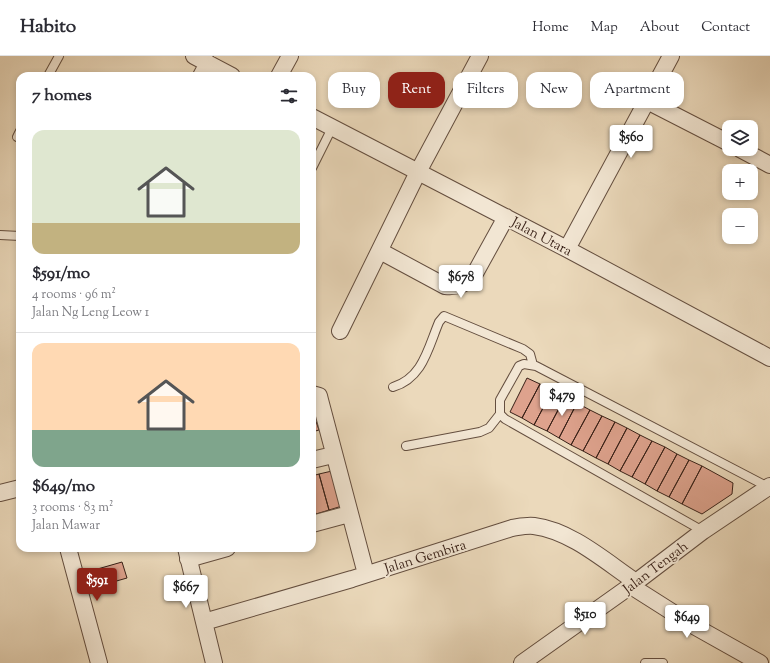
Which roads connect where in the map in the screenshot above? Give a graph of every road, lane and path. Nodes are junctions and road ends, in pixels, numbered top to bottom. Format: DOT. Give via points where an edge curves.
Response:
graph roads {
  1 [pos="59,56"];
  2 [pos="290,56"];
  3 [pos="480,56"];
  4 [pos="670,56"];
  5 [pos="201,65"];
  6 [pos="50,72"];
  7 [pos="221,72"];
  8 [pos="281,72"];
  9 [pos="662,72"];
  10 [pos="643,108"];
  11 [pos="661,108"];
  12 [pos="316,119"];
  13 [pos="332,128"];
  14 [pos="722,139"];
  15 [pos="753,156"];
  16 [pos="316,160"];
  17 [pos="770,165"];
  18 [pos="418,172"];
  19 [pos="506,217"];
  20 [pos="0,235"];
  21 [pos="16,236"];
  22 [pos="567,249"];
  23 [pos="380,251"];
  24 [pos="340,331"];
  25 [pos="770,358"];
  26 [pos="534,365"];
  27 [pos="393,387"];
  28 [pos="316,395"];
  29 [pos="500,414"];
  30 [pos="406,446"];
  31 [pos="334,455"];
  32 [pos="316,459"];
  33 [pos="769,487"];
  34 [pos="16,489"];
  35 [pos="0,493"];
  36 [pos="349,514"];
  37 [pos="316,523"];
  38 [pos="703,531"];
  39 [pos="69,552"];
  40 [pos="187,553"];
  41 [pos="366,574"];
  42 [pos="634,584"];
  43 [pos="204,622"];
  44 [pos="99,663"];
  45 [pos="214,663"];
  46 [pos="522,663"];
  47 [pos="645,663"];
  48 [pos="663,663"];
  49 [pos="760,663"];
  1 -- 6 [label="lane"];
  2 -- 8 [label="street"];
  3 -- 18 [label="street"];
  4 -- 9 [label="street"];
  5 -- 7 [label="street"];
  10 -- 22 [label="street"];
  11 -- 14 [label="street"];
  12 -- 13 [label="street, Jalan Utara"];
  13 -- 16 [label="lane"];
  13 -- 18 [label="street, Jalan Utara"];
  15 -- 17 [label="street"];
  18 -- 19 [label="street, Jalan Utara"];
  18 -- 23 [label="street"];
  19 -- 22 [label="street, Jalan Utara"];
  19 -- 23 [label="street" via="473,277 469,282 455,286 445,286"];
  20 -- 21 [label="lane"];
  22 -- 25 [label="street, Jalan Utara"];
  23 -- 24 [label="street"];
  26 -- 27 [label="lane" via="530,354 523,349 444,316 413,378"];
  26 -- 29 [label="lane" via="519,366 500,400"];
  26 -- 33 [label="lane"];
  28 -- 31 [label="street" via="319,396"];
  29 -- 30 [label="lane" via="480,432"];
  29 -- 38 [label="lane"];
  31 -- 32 [label="street"];
  31 -- 36 [label="street"];
  33 -- 38 [label="street, Jalan Tengah"];
  34 -- 35 [label="street"];
  36 -- 37 [label="street"];
  36 -- 41 [label="street"];
  38 -- 42 [label="street, Jalan Tengah"];
  39 -- 44 [label="street"];
  40 -- 43 [label="street"];
  41 -- 42 [label="street, Jalan Gembira" via="512,528 533,526 554,531 574,540"];
  41 -- 43 [label="street, Jalan Gembira"];
  42 -- 46 [label="street, Jalan Tengah"];
  42 -- 49 [label="street, Jalan Gembira" via="694,626"];
  43 -- 45 [label="street"];
  47 -- 48 [label="lane"];
}
